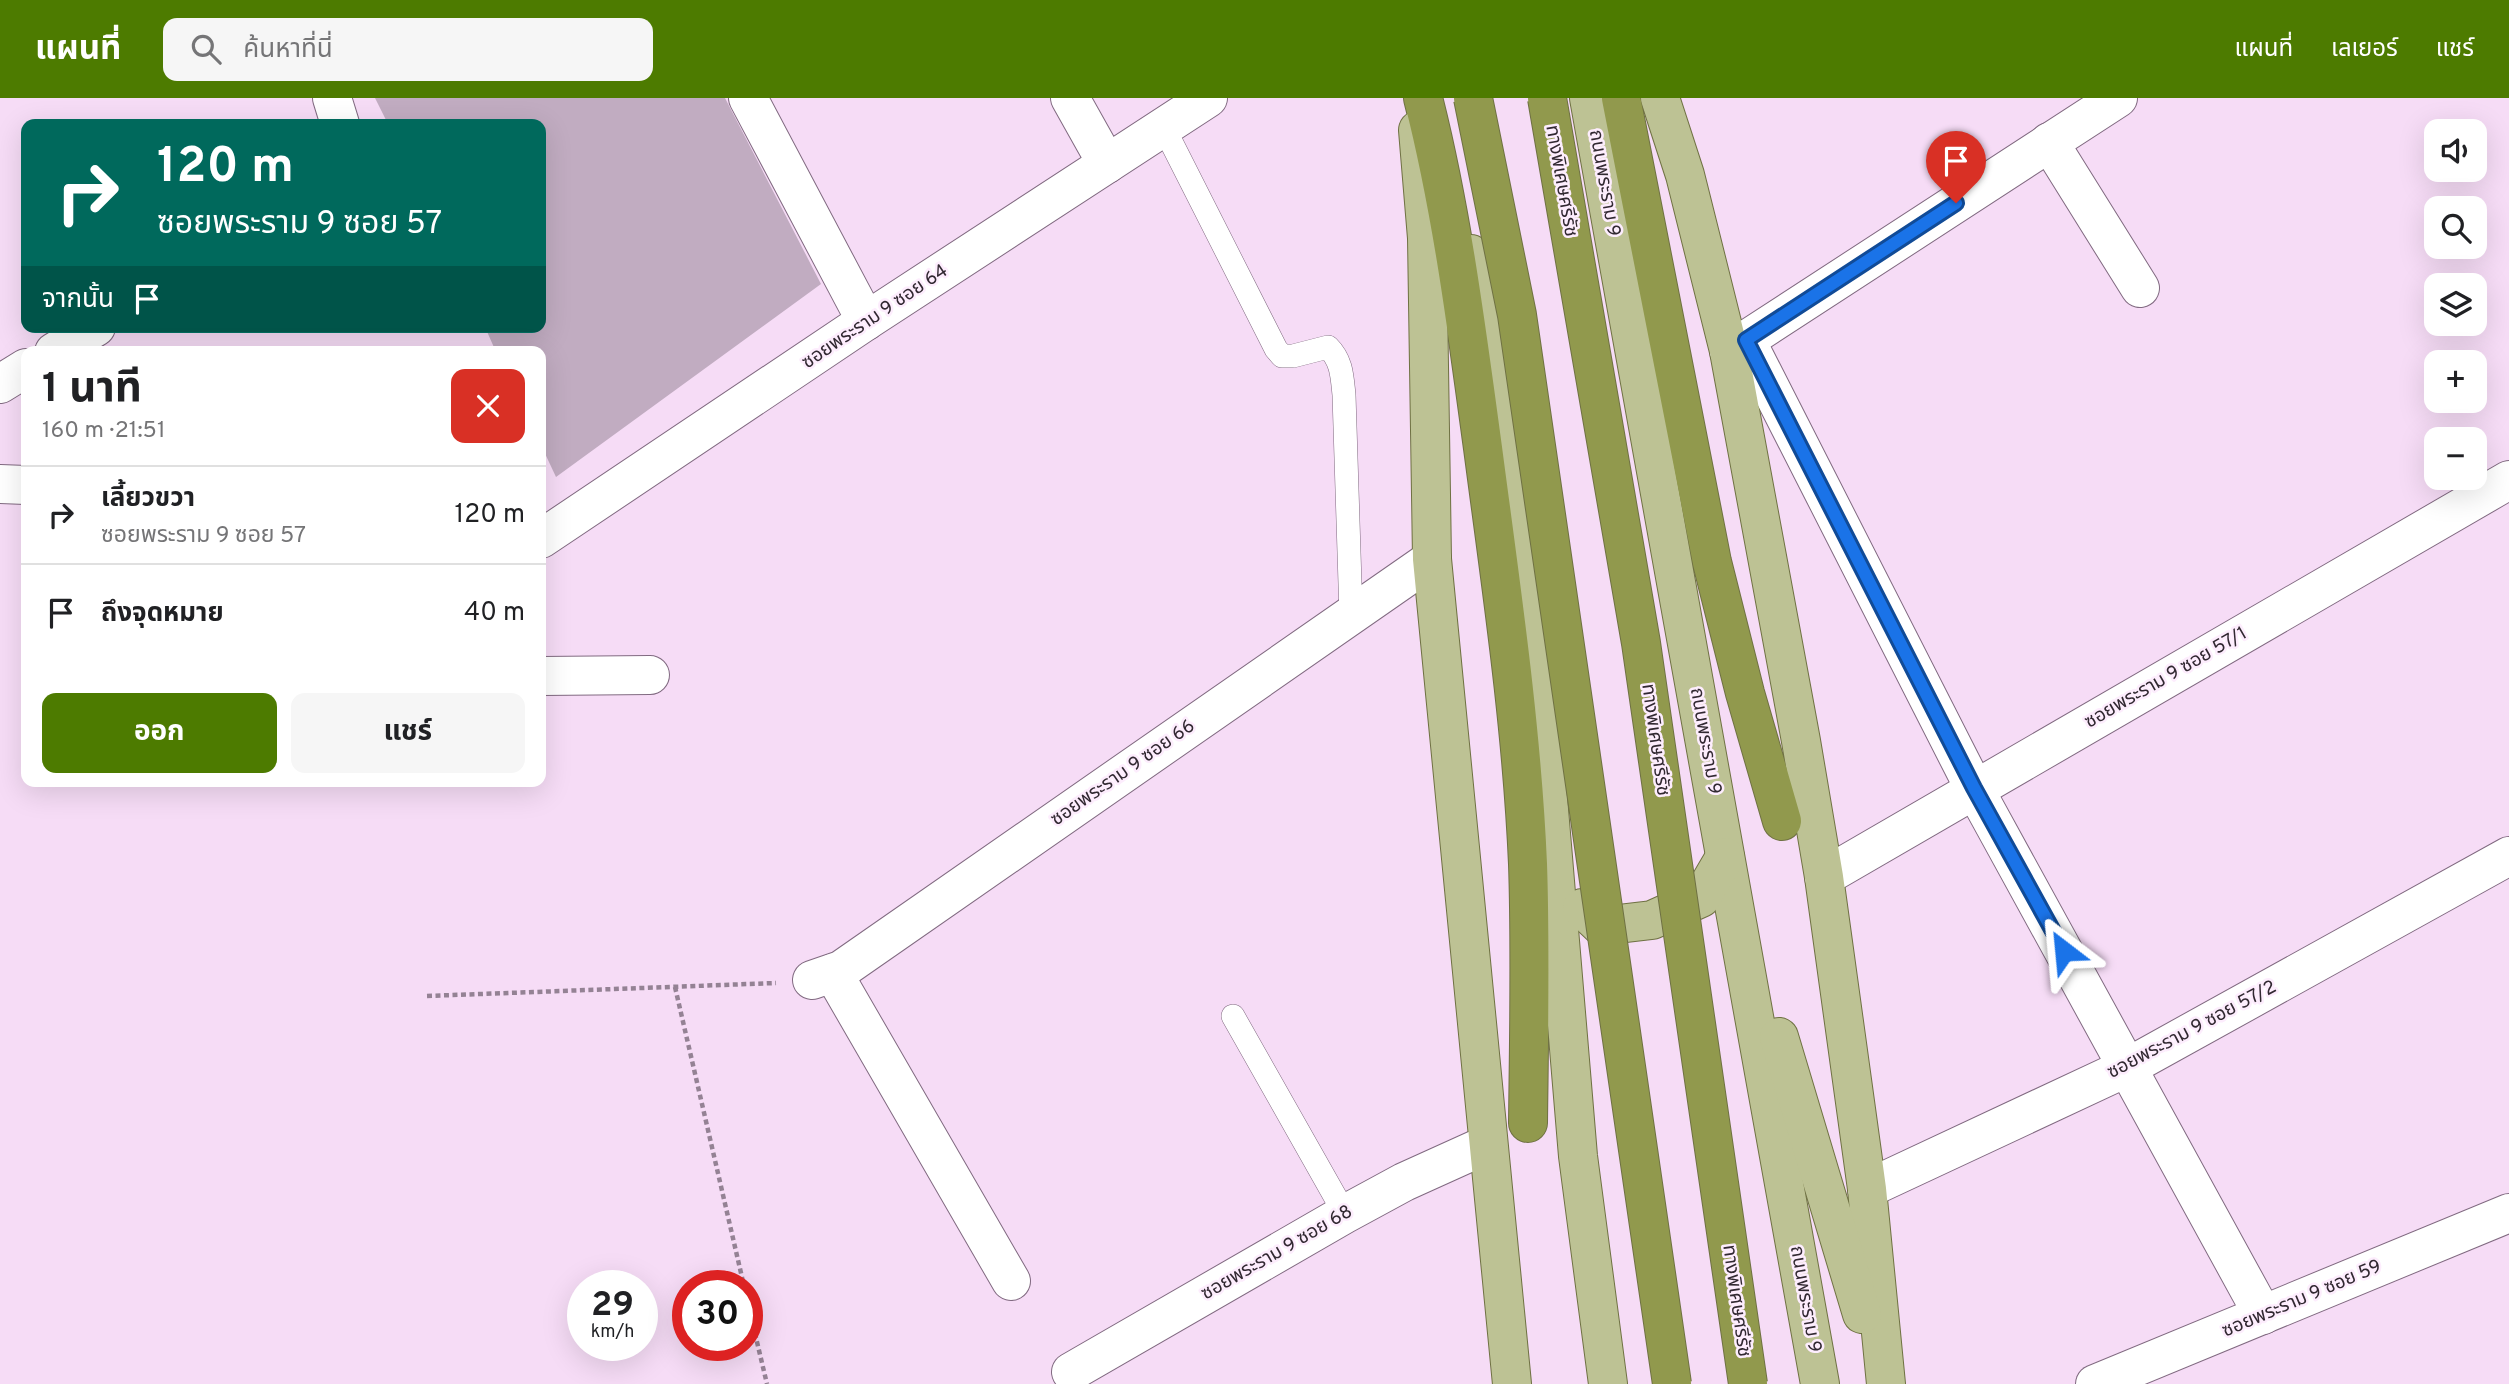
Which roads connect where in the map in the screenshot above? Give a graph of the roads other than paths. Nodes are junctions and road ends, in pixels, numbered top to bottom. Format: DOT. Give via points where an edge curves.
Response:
graph roads {
  1 [pos="332,98"];
  2 [pos="748,98"];
  3 [pos="1070,98"];
  4 [pos="1208,98"];
  5 [pos="1415,98"];
  6 [pos="1423,98"];
  7 [pos="1434,98"];
  8 [pos="1473,98"];
  9 [pos="1547,98"];
  10 [pos="1589,98"];
  11 [pos="1620,98"];
  12 [pos="1660,98"];
  13 [pos="2118,98"];
  14 [pos="338,119"];
  15 [pos="1163,126"];
  16 [pos="2049,142"];
  17 [pos="1107,164"];
  18 [pos="2140,288"];
  19 [pos="866,321"];
  20 [pos="86,333"];
  21 [pos="64,346"];
  22 [pos="1737,346"];
  23 [pos="21,371"];
  24 [pos="0,384"];
  25 [pos="2509,480"];
  26 [pos="0,484"];
  27 [pos="21,485"];
  28 [pos="546,536"];
  29 [pos="1432,559"];
  30 [pos="1351,615"];
  31 [pos="650,675"];
  32 [pos="546,676"];
  33 [pos="1974,788"];
  34 [pos="1782,821"];
  35 [pos="2509,856"];
  36 [pos="1725,857"];
  37 [pos="1824,877"];
  38 [pos="1555,882"];
  39 [pos="1233,1016"];
  40 [pos="2128,1067"];
  41 [pos="1528,1123"];
  42 [pos="1488,1143"];
  43 [pos="1867,1189"];
  44 [pos="2509,1213"];
  45 [pos="1345,1214"];
  46 [pos="1011,1281"];
  47 [pos="2263,1315"];
  48 [pos="1071,1372"];
  49 [pos="1512,1384"];
  50 [pos="1608,1384"];
  51 [pos="1672,1384"];
  52 [pos="1748,1384"];
  53 [pos="1820,1384"];
  54 [pos="1884,1384"];
  55 [pos="2095,1384"];
  1 -- 14 [label="street"];
  2 -- 19 [label="street"];
  3 -- 17 [label="street"];
  4 -- 15 [label="street, ซอยพระราม 9 ซอย 64"];
  5 -- 29 [label="main road" via="1427,238"];
  6 -- 41 [label="highway" via="1468,335 1520,763 1528,875"];
  7 -- 38 [label="main road" via="1487,325 1542,726"];
  8 -- 51 [label="highway, bridge" via="1517,316"];
  9 -- 52 [label="highway, ทางพิเศษศรีรัช, bridge" via="1642,643"];
  10 -- 36 [label="main road, ถนนพระราม 9"];
  11 -- 34 [label="highway" via="1712,562"];
  12 -- 22 [label="main road"];
  13 -- 16 [label="street"];
  15 -- 17 [label="street, ซอยพระราม 9 ซอย 64"];
  15 -- 30 [label="lane" via="1276,349 1282,356 1293,356 1328,347 1342,368"];
  16 -- 18 [label="street"];
  16 -- 22 [label="street"];
  17 -- 19 [label="street, ซอยพระราม 9 ซอย 64"];
  19 -- 28 [label="street, ซอยพระราม 9 ซอย 64"];
  20 -- 21 [label="street"];
  22 -- 33 [label="street"];
  22 -- 37 [label="main road"];
  23 -- 24 [label="street"];
  25 -- 33 [label="street, ซอยพระราม 9 ซอย 57/1"];
  26 -- 27 [label="street"];
  29 -- 30 [label="street, ซอยพระราม 9 ซอย 66"];
  29 -- 42 [label="main road"];
  30 -- 46 [label="street, ซอยพระราม 9 ซอย 66" via="841,970 822,976"];
  31 -- 32 [label="street"];
  33 -- 37 [label="street, ซอยพระราม 9 ซอย 57/1"];
  33 -- 40 [label="street"];
  35 -- 40 [label="street, ซอยพระราม 9 ซอย 57/2"];
  36 -- 38 [label="main road" via="1701,898 1652,920 1601,926"];
  36 -- 53 [label="main road, ถนนพระราม 9"];
  36 -- 54 [label="main road"];
  37 -- 43 [label="main road"];
  38 -- 50 [label="main road" via="1578,1156"];
  39 -- 45 [label="lane"];
  40 -- 43 [label="street, ซอยพระราม 9 ซอย 57/2"];
  40 -- 47 [label="street"];
  42 -- 45 [label="street, ซอยพระราม 9 ซอย 68"];
  42 -- 49 [label="main road"];
  43 -- 54 [label="main road"];
  44 -- 47 [label="street, ซอยพระราม 9 ซอย 59"];
  45 -- 48 [label="street, ซอยพระราม 9 ซอย 68"];
  47 -- 55 [label="street, ซอยพระราม 9 ซอย 59"];
}
